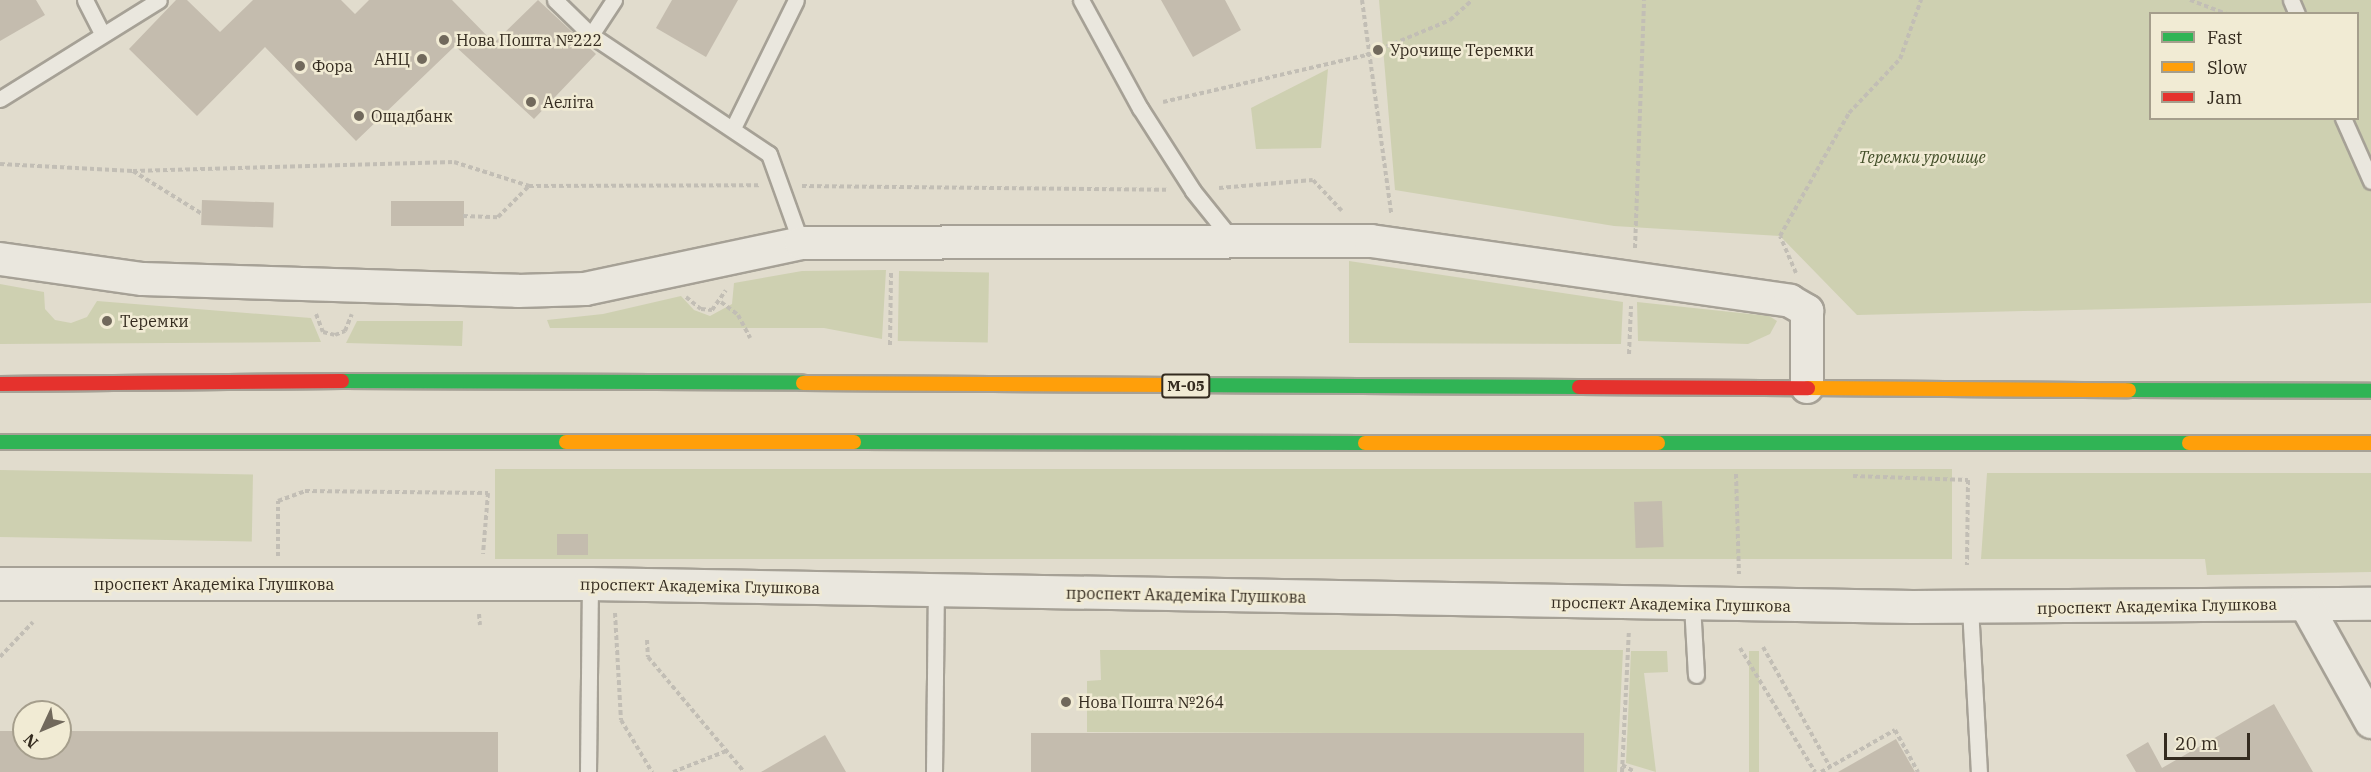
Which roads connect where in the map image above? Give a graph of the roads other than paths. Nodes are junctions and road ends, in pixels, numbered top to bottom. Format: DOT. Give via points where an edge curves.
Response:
graph roads {
  1 [pos="85,0"];
  2 [pos="159,0"];
  3 [pos="555,0"];
  4 [pos="614,0"];
  5 [pos="796,0"];
  6 [pos="1081,0"];
  7 [pos="102,34"];
  8 [pos="591,35"];
  9 [pos="0,84"];
  10 [pos="6,97"];
  11 [pos="2344,120"];
  12 [pos="734,126"];
  13 [pos="2371,181"];
  14 [pos="1230,237"];
  15 [pos="801,243"];
  16 [pos="0,259"];
  17 [pos="0,384"];
  18 [pos="1807,387"];
  19 [pos="2371,391"];
  20 [pos="0,442"];
  21 [pos="2371,443"];
  22 [pos="0,584"];
  23 [pos="602,584"];
  24 [pos="936,590"];
  25 [pos="1692,604"];
  26 [pos="2306,604"];
  27 [pos="2371,604"];
  28 [pos="1970,607"];
  29 [pos="1696,675"];
  30 [pos="2371,722"];
  31 [pos="588,772"];
  32 [pos="934,772"];
  33 [pos="1979,772"];
  1 -- 7 [label="lane"];
  2 -- 7 [label="lane"];
  3 -- 8 [label="lane"];
  4 -- 8 [label="lane"];
  5 -- 12 [label="lane"];
  6 -- 14 [label="lane" via="1140,108 1192,191"];
  7 -- 10 [label="lane"];
  8 -- 12 [label="lane"];
  9 -- 10 [label="lane"];
  11 -- 13 [label="lane"];
  12 -- 15 [label="lane" via="769,154"];
  14 -- 15 [label="street"];
  14 -- 18 [label="street" via="1384,242 1790,301 1807,311"];
  15 -- 16 [label="street" via="585,289 143,279"];
  17 -- 18 [label="highway, М-05"];
  18 -- 19 [label="highway, М-05"];
  20 -- 21 [label="highway"];
  22 -- 23 [label="street, проспект Академіка Глушкова"];
  23 -- 24 [label="street, проспект Академіка Глушкова"];
  23 -- 31 [label="lane"];
  24 -- 25 [label="street, проспект Академіка Глушкова"];
  24 -- 32 [label="lane"];
  25 -- 28 [label="street, проспект Академіка Глушкова"];
  25 -- 29 [label="lane"];
  26 -- 27 [label="street, проспект Академіка Глушкова"];
  26 -- 28 [label="street, проспект Академіка Глушкова"];
  26 -- 30 [label="street"];
  28 -- 33 [label="lane"];
}
